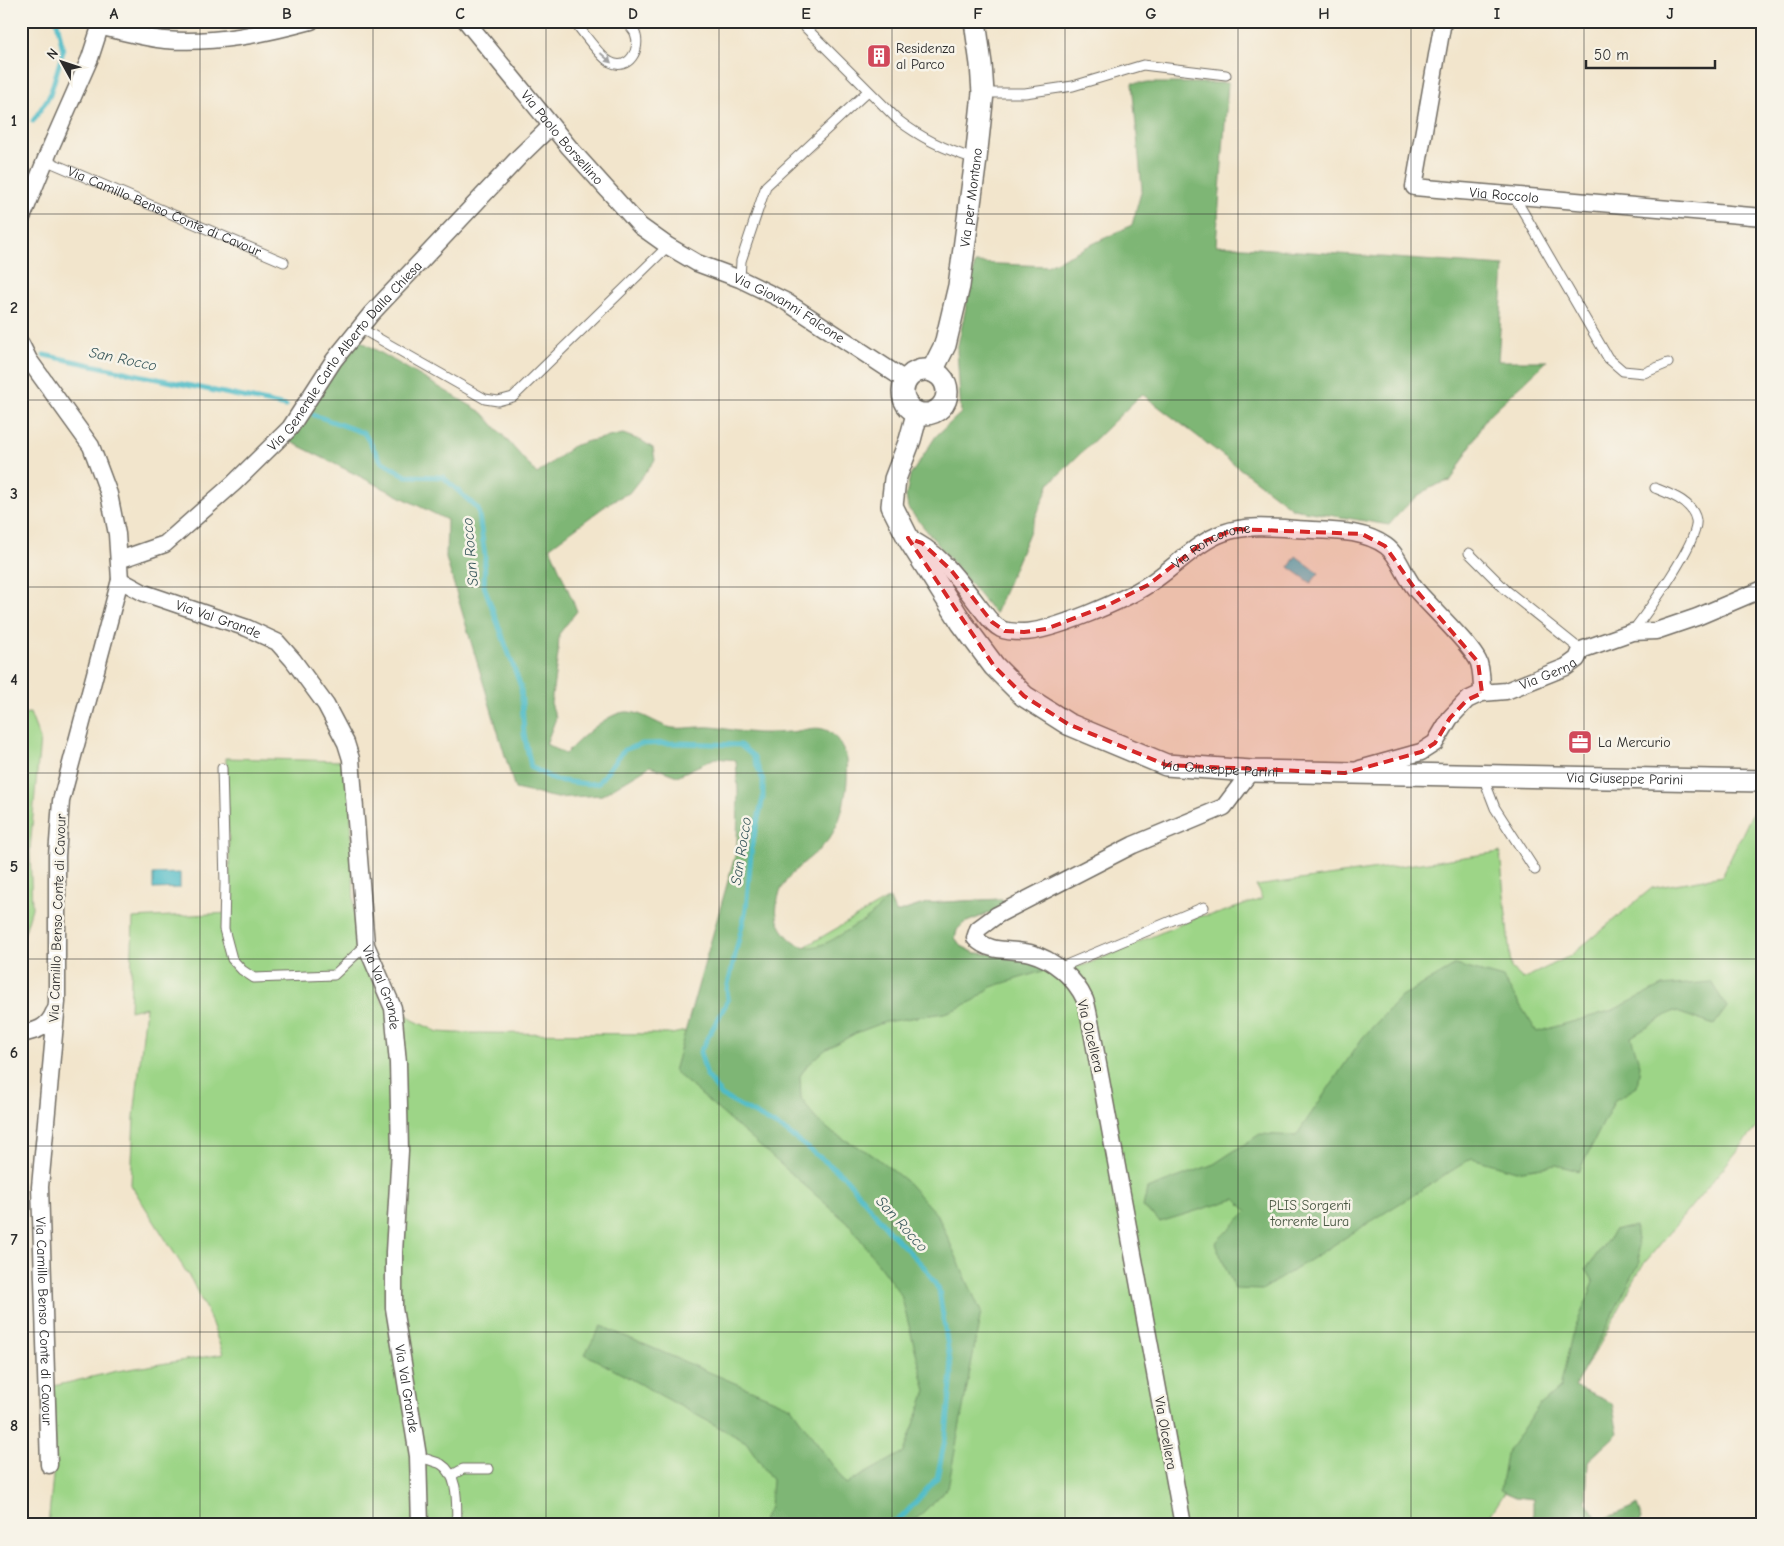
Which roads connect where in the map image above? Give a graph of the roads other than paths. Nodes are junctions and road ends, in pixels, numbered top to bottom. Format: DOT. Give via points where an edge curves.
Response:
graph roads {
  1 [pos="311,21"];
  2 [pos="466,21"];
  3 [pos="574,21"];
  4 [pos="626,21"];
  5 [pos="803,21"];
  6 [pos="975,21"];
  7 [pos="1443,21"];
  8 [pos="101,24"];
  9 [pos="1226,75"];
  10 [pos="868,91"];
  11 [pos="983,93"];
  12 [pos="551,126"];
  13 [pos="45,160"];
  14 [pos="976,160"];
  15 [pos="1514,196"];
  16 [pos="1763,216"];
  17 [pos="21,220"];
  18 [pos="668,246"];
  19 [pos="284,262"];
  20 [pos="740,279"];
  21 [pos="360,328"];
  22 [pos="21,344"];
  23 [pos="1668,363"];
  24 [pos="932,371"];
  25 [pos="905,380"];
  26 [pos="917,414"];
  27 [pos="1656,488"];
  28 [pos="908,538"];
  29 [pos="1469,553"];
  30 [pos="119,560"];
  31 [pos="120,580"];
  32 [pos="1763,589"];
  33 [pos="1632,632"];
  34 [pos="1582,650"];
  35 [pos="1482,693"];
  36 [pos="222,768"];
  37 [pos="1251,771"];
  38 [pos="1345,772"];
  39 [pos="1483,775"];
  40 [pos="1763,780"];
  41 [pos="1535,870"];
  42 [pos="1204,907"];
  43 [pos="366,946"];
  44 [pos="1059,968"];
  45 [pos="55,1010"];
  46 [pos="21,1034"];
  47 [pos="418,1456"];
  48 [pos="49,1465"];
  49 [pos="489,1469"];
  50 [pos="452,1475"];
  51 [pos="420,1525"];
  52 [pos="456,1525"];
  53 [pos="1183,1525"];
  1 -- 8 [label="street" via="259,34 212,40 164,40"];
  2 -- 12 [label="street, Via Paolo Borsellino"];
  3 -- 4 [label="lane, one-way" via="608,61 620,64 631,60 637,50 635,33"];
  5 -- 10 [label="lane" via="801,23"];
  6 -- 11 [label="street, Via per Montano"];
  7 -- 15 [label="street, Via Roccolo" via="1414,187"];
  8 -- 13 [label="street" via="90,58"];
  9 -- 11 [label="lane" via="1142,65 1072,86 1024,93"];
  10 -- 14 [label="lane" via="915,133"];
  10 -- 20 [label="lane" via="766,186 741,261"];
  11 -- 14 [label="street, Via per Montano"];
  12 -- 18 [label="street, Via Paolo Borsellino" via="640,226"];
  12 -- 21 [label="street, Via Generale Carlo Alberto Dalla Chiesa"];
  13 -- 17 [label="street"];
  13 -- 19 [label="lane, Via Camillo Benso Conte di Cavour"];
  14 -- 24 [label="street, Via per Montano" via="959,286 944,345"];
  15 -- 16 [label="street, Via Roccolo"];
  15 -- 23 [label="lane" via="1608,358 1622,371 1644,373"];
  18 -- 20 [label="street, Via Giovanni Falcone" via="697,263"];
  18 -- 21 [label="lane" via="513,398 498,402 485,399"];
  20 -- 25 [label="street, Via Giovanni Falcone" via="785,302"];
  21 -- 30 [label="street, Via Generale Carlo Alberto Dalla Chiesa" via="334,360 290,428 234,483 166,544"];
  22 -- 30 [label="street, Via Camillo Benso Conte di Cavour" via="91,446 109,494 118,534"];
  24 -- 25 [label="street" via="912,373"];
  24 -- 26 [label="street" via="946,384 944,404 937,412"];
  25 -- 26 [label="street" via="903,400"];
  26 -- 28 [label="street, Via Giuseppe Parini" via="895,479 892,506"];
  27 -- 33 [label="lane" via="1679,498 1689,508 1696,520 1694,534 1682,558"];
  28 -- 35 [label="street, Via Roncorone" via="922,543 951,570 992,622 1006,631 1024,632 1046,629 1106,606 1148,585 1221,533 1256,528 1362,534 1396,556 1415,589 1465,643 1478,662"];
  28 -- 37 [label="street, Via Giuseppe Parini" via="994,666 1024,696 1068,724 1166,765"];
  29 -- 34 [label="lane" via="1506,590"];
  30 -- 31 [label="street, Via Camillo Benso Conte di Cavour"];
  31 -- 43 [label="street, Via Val Grande" via="144,593 247,628 276,642 326,705 351,759"];
  31 -- 45 [label="street, Via Camillo Benso Conte di Cavour" via="61,801"];
  32 -- 33 [label="street, Via Gerna" via="1656,631"];
  33 -- 34 [label="street, Via Gerna"];
  34 -- 35 [label="street, Via Gerna" via="1577,659 1566,667 1506,691"];
  35 -- 38 [label="street, Via Gerna" via="1467,700 1450,718 1435,743 1421,752"];
  36 -- 43 [label="lane" via="224,929 232,959 254,978 334,975"];
  37 -- 38 [label="street, Via Giuseppe Parini"];
  37 -- 44 [label="street, Via Olcellera" via="1224,807 1133,845 997,915 978,929 975,938 991,949 1030,953"];
  38 -- 39 [label="street, Via Giuseppe Parini"];
  39 -- 40 [label="street, Via Giuseppe Parini"];
  39 -- 41 [label="lane" via="1495,808"];
  42 -- 44 [label="lane"];
  43 -- 47 [label="street, Via Val Grande" via="393,1008 400,1151 394,1308"];
  44 -- 53 [label="street, Via Olcellera" via="1085,1000 1091,1026"];
  45 -- 46 [label="street" via="47,1025"];
  45 -- 48 [label="street, Via Camillo Benso Conte di Cavour" via="40,1187"];
  47 -- 50 [label="lane" via="440,1464"];
  47 -- 51 [label="street, Via Val Grande"];
  49 -- 50 [label="lane" via="463,1468"];
  50 -- 52 [label="lane"];
}
